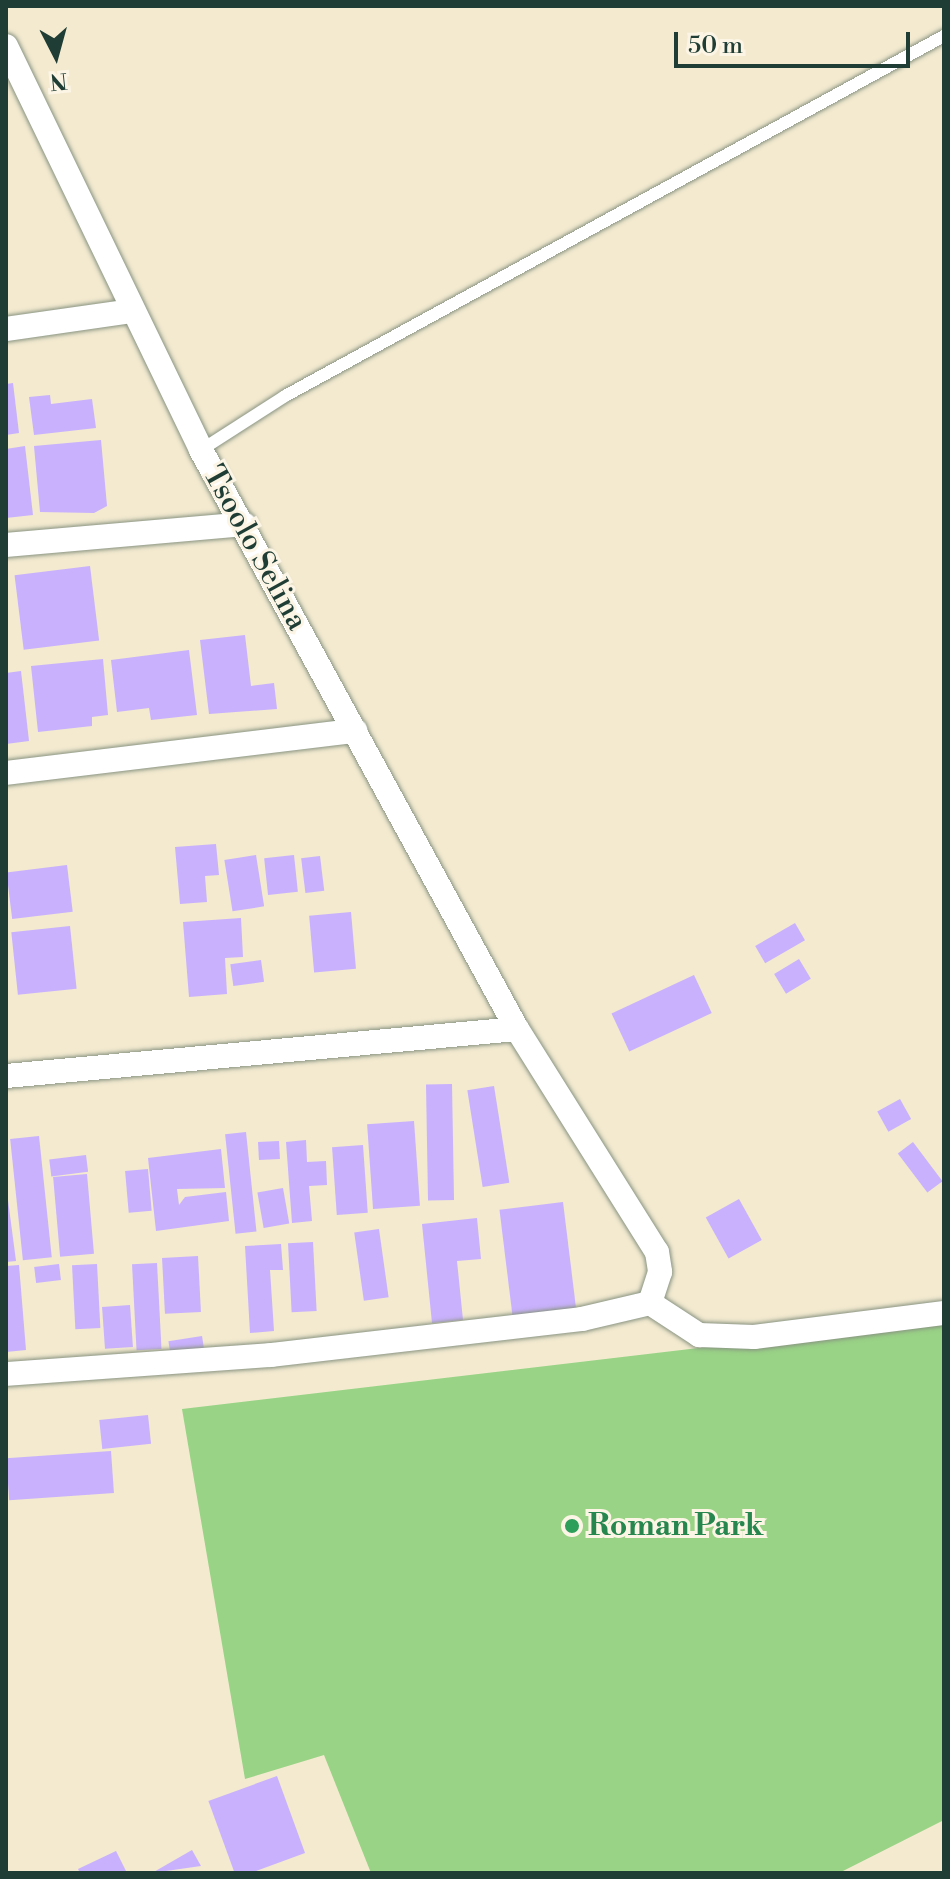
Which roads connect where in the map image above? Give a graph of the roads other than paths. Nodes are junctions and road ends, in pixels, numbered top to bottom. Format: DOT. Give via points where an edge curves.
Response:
graph roads {
  1 [pos="944,36"];
  2 [pos="6,46"];
  3 [pos="133,311"];
  4 [pos="6,329"];
  5 [pos="201,450"];
  6 [pos="244,524"];
  7 [pos="6,545"];
  8 [pos="355,731"];
  9 [pos="6,773"];
  10 [pos="517,1029"];
  11 [pos="6,1076"];
  12 [pos="650,1303"];
  13 [pos="944,1313"];
  14 [pos="6,1374"];
  1 -- 5 [label="lane" via="285,396"];
  2 -- 3 [label="street, Tsoolo Selina"];
  3 -- 4 [label="street"];
  3 -- 5 [label="street, Tsoolo Selina"];
  5 -- 6 [label="street, Tsoolo Selina"];
  6 -- 7 [label="street"];
  6 -- 8 [label="street, Tsoolo Selina"];
  8 -- 9 [label="street"];
  8 -- 10 [label="street, Tsoolo Selina"];
  10 -- 11 [label="street"];
  10 -- 12 [label="street, Tsoolo Selina" via="657,1252 660,1272"];
  12 -- 13 [label="street" via="699,1335 754,1337"];
  12 -- 14 [label="street" via="482,1332"];
}
